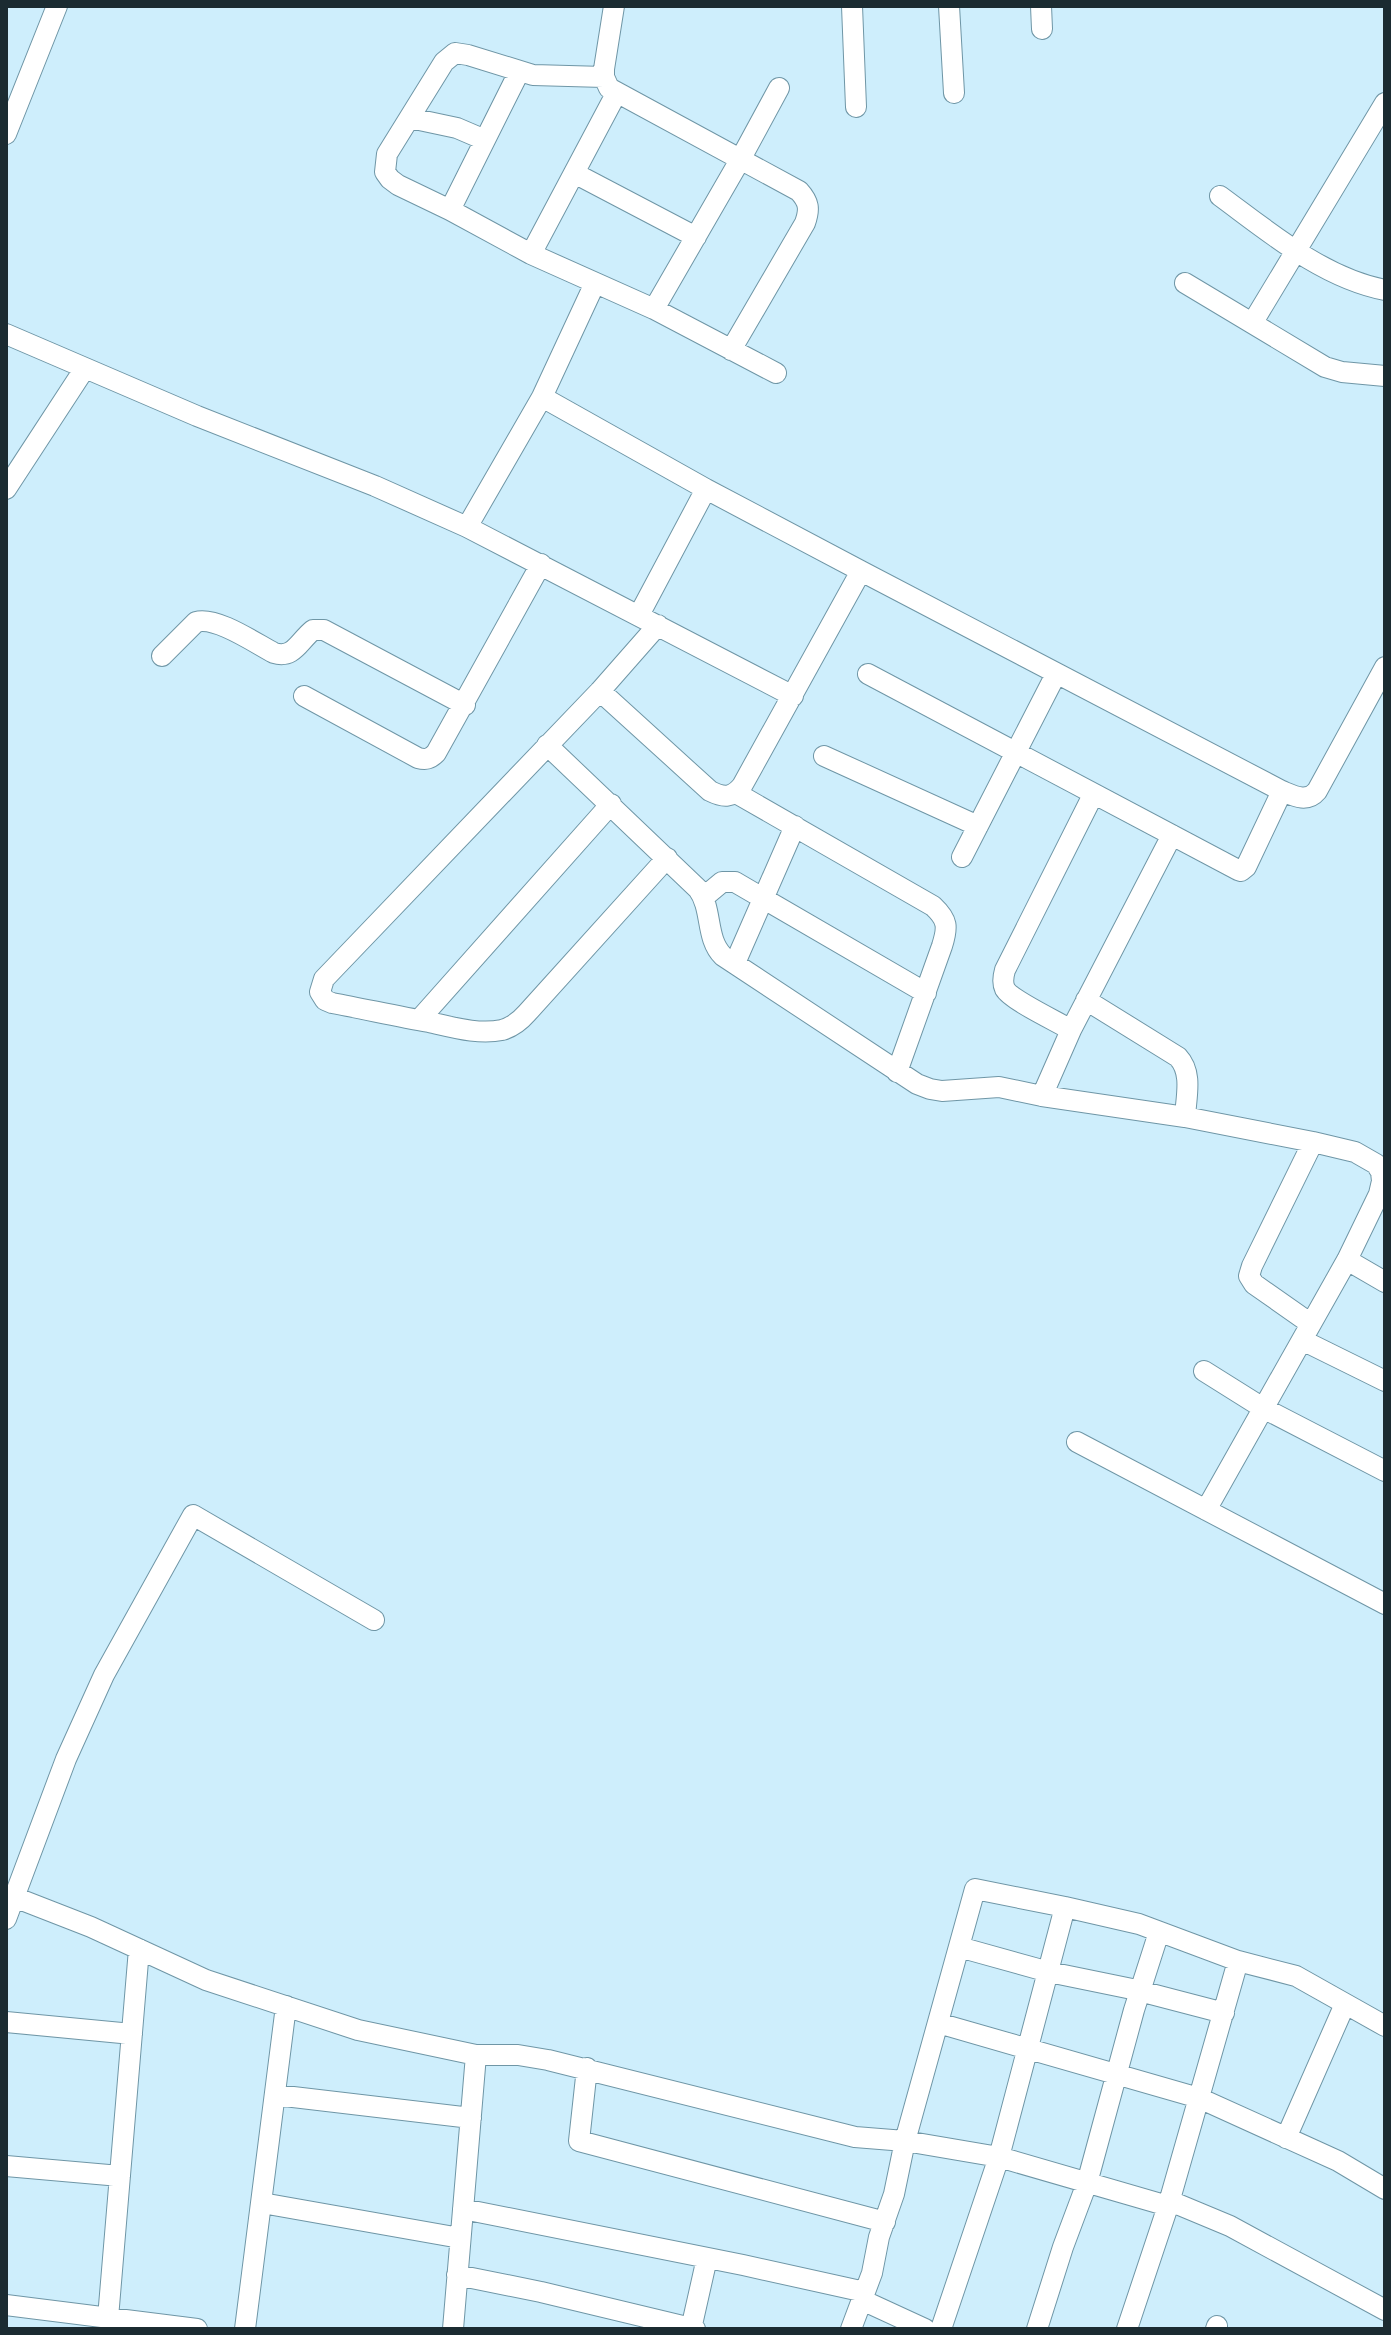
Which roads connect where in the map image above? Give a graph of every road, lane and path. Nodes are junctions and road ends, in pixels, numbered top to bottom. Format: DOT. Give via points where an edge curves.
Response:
graph roads {
  1 [pos="57,6"];
  2 [pos="852,6"];
  3 [pos="949,6"];
  4 [pos="1041,6"];
  5 [pos="613,15"];
  6 [pos="1042,29"];
  7 [pos="519,72"];
  8 [pos="604,77"];
  9 [pos="779,88"];
  10 [pos="954,93"];
  11 [pos="616,94"];
  12 [pos="1385,103"];
  13 [pos="856,107"];
  14 [pos="410,118"];
  15 [pos="6,134"];
  16 [pos="485,140"];
  17 [pos="740,160"];
  18 [pos="574,173"];
  19 [pos="1220,196"];
  20 [pos="450,210"];
  21 [pos="696,237"];
  22 [pos="1296,252"];
  23 [pos="531,254"];
  24 [pos="595,283"];
  25 [pos="1185,283"];
  26 [pos="1385,290"];
  27 [pos="654,309"];
  28 [pos="1253,322"];
  29 [pos="6,334"];
  30 [pos="731,350"];
  31 [pos="85,368"];
  32 [pos="776,373"];
  33 [pos="1385,376"];
  34 [pos="542,397"];
  35 [pos="6,489"];
  36 [pos="706,489"];
  37 [pos="467,527"];
  38 [pos="541,564"];
  39 [pos="861,571"];
  40 [pos="639,615"];
  41 [pos="658,625"];
  42 [pos="162,656"];
  43 [pos="868,674"];
  44 [pos="1056,674"];
  45 [pos="1383,675"];
  46 [pos="600,691"];
  47 [pos="304,696"];
  48 [pos="793,696"];
  49 [pos="465,705"];
  50 [pos="547,745"];
  51 [pos="1016,753"];
  52 [pos="824,756"];
  53 [pos="1282,791"];
  54 [pos="736,793"];
  55 [pos="1093,795"];
  56 [pos="611,804"];
  57 [pos="795,826"];
  58 [pos="978,826"];
  59 [pos="1172,835"];
  60 [pos="962,857"];
  61 [pos="667,858"];
  62 [pos="704,897"];
  63 [pos="762,897"];
  64 [pos="735,963"];
  65 [pos="926,993"];
  66 [pos="1086,1000"];
  67 [pos="419,1020"];
  68 [pos="1071,1030"];
  69 [pos="897,1072"];
  70 [pos="1042,1096"];
  71 [pos="1185,1117"];
  72 [pos="1313,1142"];
  73 [pos="1382,1195"];
  74 [pos="1347,1260"];
  75 [pos="1385,1282"];
  76 [pos="1307,1332"];
  77 [pos="1204,1371"];
  78 [pos="1385,1381"];
  79 [pos="1263,1408"];
  80 [pos="1077,1442"];
  81 [pos="1385,1471"];
  82 [pos="1206,1510"];
  83 [pos="1384,1602"];
  84 [pos="374,1620"];
  85 [pos="14,1897"];
  86 [pos="1065,1907"];
  87 [pos="6,1919"];
  88 [pos="1159,1932"];
  89 [pos="959,1947"];
  90 [pos="139,1949"];
  91 [pos="1238,1961"];
  92 [pos="1049,1972"];
  93 [pos="1140,1991"];
  94 [pos="1345,2004"];
  95 [pos="286,2006"];
  96 [pos="1224,2013"];
  97 [pos="6,2022"];
  98 [pos="938,2023"];
  99 [pos="1385,2026"];
  100 [pos="132,2034"];
  101 [pos="1028,2050"];
  102 [pos="476,2055"];
  103 [pos="587,2068"];
  104 [pos="1117,2075"];
  105 [pos="276,2095"];
  106 [pos="1199,2098"];
  107 [pos="471,2118"];
  108 [pos="1286,2138"];
  109 [pos="905,2141"];
  110 [pos="999,2157"];
  111 [pos="6,2166"];
  112 [pos="120,2176"];
  113 [pos="1087,2183"];
  114 [pos="1385,2189"];
  115 [pos="262,2203"];
  116 [pos="1169,2204"];
  117 [pos="463,2209"];
  118 [pos="885,2222"];
  119 [pos="460,2238"];
  120 [pos="707,2258"];
  121 [pos="457,2275"];
  122 [pos="864,2296"];
  123 [pos="6,2305"];
  124 [pos="1385,2310"];
  125 [pos="108,2318"];
  126 [pos="197,2329"];
  127 [pos="245,2329"];
  128 [pos="453,2329"];
  129 [pos="693,2329"];
  130 [pos="851,2329"];
  131 [pos="925,2329"];
  132 [pos="941,2329"];
  133 [pos="1037,2329"];
  134 [pos="1127,2329"];
  1 -- 15 [label="street"];
  2 -- 13 [label="street"];
  3 -- 10 [label="street"];
  4 -- 6 [label="street"];
  5 -- 8 [label="street"];
  7 -- 8 [label="street"];
  7 -- 14 [label="street" via="455,53"];
  7 -- 16 [label="street"];
  8 -- 11 [label="street"];
  9 -- 17 [label="street"];
  11 -- 17 [label="street"];
  11 -- 18 [label="street"];
  12 -- 22 [label="street"];
  14 -- 16 [label="street"];
  14 -- 20 [label="street" via="387,154 385,172 398,185"];
  16 -- 20 [label="street"];
  17 -- 21 [label="street"];
  17 -- 30 [label="street" via="799,191 809,206 805,223"];
  18 -- 21 [label="street"];
  18 -- 23 [label="street"];
  19 -- 22 [label="street"];
  20 -- 23 [label="street"];
  21 -- 27 [label="street"];
  22 -- 26 [label="street"];
  22 -- 28 [label="street"];
  23 -- 24 [label="street"];
  24 -- 27 [label="street"];
  24 -- 34 [label="street"];
  25 -- 28 [label="street"];
  27 -- 30 [label="street"];
  28 -- 33 [label="street" via="1325,367"];
  29 -- 31 [label="street"];
  30 -- 32 [label="street"];
  31 -- 35 [label="street"];
  31 -- 37 [label="street"];
  34 -- 36 [label="street"];
  34 -- 37 [label="street"];
  36 -- 39 [label="street"];
  36 -- 40 [label="street"];
  37 -- 38 [label="street"];
  38 -- 40 [label="street"];
  38 -- 49 [label="street"];
  39 -- 44 [label="street"];
  39 -- 48 [label="street"];
  40 -- 41 [label="street"];
  41 -- 46 [label="street"];
  41 -- 48 [label="street"];
  42 -- 49 [label="street" via="203,620 284,655 313,630 324,630"];
  43 -- 51 [label="street"];
  44 -- 51 [label="street"];
  44 -- 53 [label="street"];
  45 -- 53 [label="street" via="1314,795 1302,798"];
  46 -- 50 [label="street"];
  46 -- 54 [label="street" via="710,791"];
  47 -- 49 [label="street" via="425,760 436,753"];
  48 -- 54 [label="street"];
  50 -- 56 [label="street"];
  50 -- 67 [label="street" via="321,984 322,997 332,1003"];
  51 -- 55 [label="street"];
  51 -- 58 [label="street"];
  52 -- 58 [label="street"];
  53 -- 59 [label="street" via="1244,870"];
  54 -- 57 [label="street"];
  55 -- 59 [label="street"];
  55 -- 68 [label="street" via="1003,979 1012,997"];
  56 -- 61 [label="street"];
  56 -- 67 [label="street"];
  57 -- 63 [label="street"];
  57 -- 65 [label="street" via="942,915 946,934"];
  58 -- 60 [label="street"];
  59 -- 66 [label="street"];
  61 -- 62 [label="street"];
  61 -- 67 [label="street" via="517,1024 491,1031"];
  62 -- 63 [label="street" via="726,880"];
  62 -- 64 [label="street" via="716,948"];
  63 -- 64 [label="street"];
  63 -- 65 [label="street"];
  64 -- 69 [label="street"];
  65 -- 69 [label="street"];
  66 -- 68 [label="street"];
  66 -- 71 [label="street" via="1184,1063"];
  68 -- 70 [label="street"];
  69 -- 70 [label="street" via="942,1091 999,1087"];
  70 -- 71 [label="street"];
  71 -- 72 [label="street"];
  72 -- 73 [label="street" via="1355,1152 1376,1164"];
  72 -- 76 [label="street" via="1249,1276"];
  73 -- 74 [label="street"];
  74 -- 75 [label="street"];
  74 -- 76 [label="street"];
  76 -- 78 [label="street"];
  76 -- 79 [label="street"];
  77 -- 79 [label="street"];
  79 -- 81 [label="street"];
  79 -- 82 [label="street"];
  80 -- 82 [label="street"];
  82 -- 83 [label="street"];
  84 -- 85 [label="street" via="193,1515 104,1675"];
  85 -- 87 [label="street"];
  85 -- 90 [label="street"];
  86 -- 88 [label="street"];
  86 -- 89 [label="street" via="975,1889"];
  86 -- 92 [label="street"];
  88 -- 91 [label="street"];
  88 -- 93 [label="street"];
  89 -- 92 [label="street"];
  89 -- 98 [label="street"];
  90 -- 95 [label="street" via="206,1980"];
  90 -- 100 [label="street"];
  91 -- 94 [label="street" via="1296,1976"];
  91 -- 96 [label="street"];
  92 -- 93 [label="street"];
  92 -- 101 [label="street"];
  93 -- 96 [label="street"];
  93 -- 104 [label="street"];
  94 -- 99 [label="street"];
  94 -- 108 [label="street"];
  95 -- 102 [label="street" via="358,2030"];
  95 -- 105 [label="street"];
  96 -- 106 [label="street"];
  97 -- 100 [label="street"];
  98 -- 101 [label="street"];
  98 -- 109 [label="street"];
  100 -- 112 [label="street"];
  101 -- 104 [label="street"];
  101 -- 110 [label="street"];
  102 -- 103 [label="street" via="518,2055"];
  102 -- 107 [label="street"];
  103 -- 109 [label="street" via="855,2137"];
  103 -- 118 [label="street" via="579,2141"];
  104 -- 106 [label="street"];
  104 -- 113 [label="street"];
  105 -- 107 [label="street"];
  105 -- 115 [label="street"];
  106 -- 108 [label="street"];
  106 -- 116 [label="street"];
  107 -- 117 [label="street"];
  108 -- 114 [label="street"];
  109 -- 110 [label="street"];
  109 -- 118 [label="street"];
  110 -- 113 [label="street"];
  110 -- 132 [label="street"];
  111 -- 112 [label="street"];
  112 -- 125 [label="street"];
  113 -- 116 [label="street"];
  113 -- 133 [label="street"];
  115 -- 119 [label="street"];
  115 -- 127 [label="street"];
  116 -- 124 [label="street" via="1230,2226"];
  116 -- 134 [label="street"];
  117 -- 119 [label="street"];
  117 -- 120 [label="street"];
  118 -- 122 [label="street"];
  119 -- 121 [label="street"];
  120 -- 122 [label="street"];
  120 -- 129 [label="street"];
  121 -- 128 [label="street"];
  121 -- 129 [label="street"];
  122 -- 130 [label="street"];
  122 -- 131 [label="street"];
  123 -- 125 [label="street"];
  125 -- 126 [label="street"];
}
